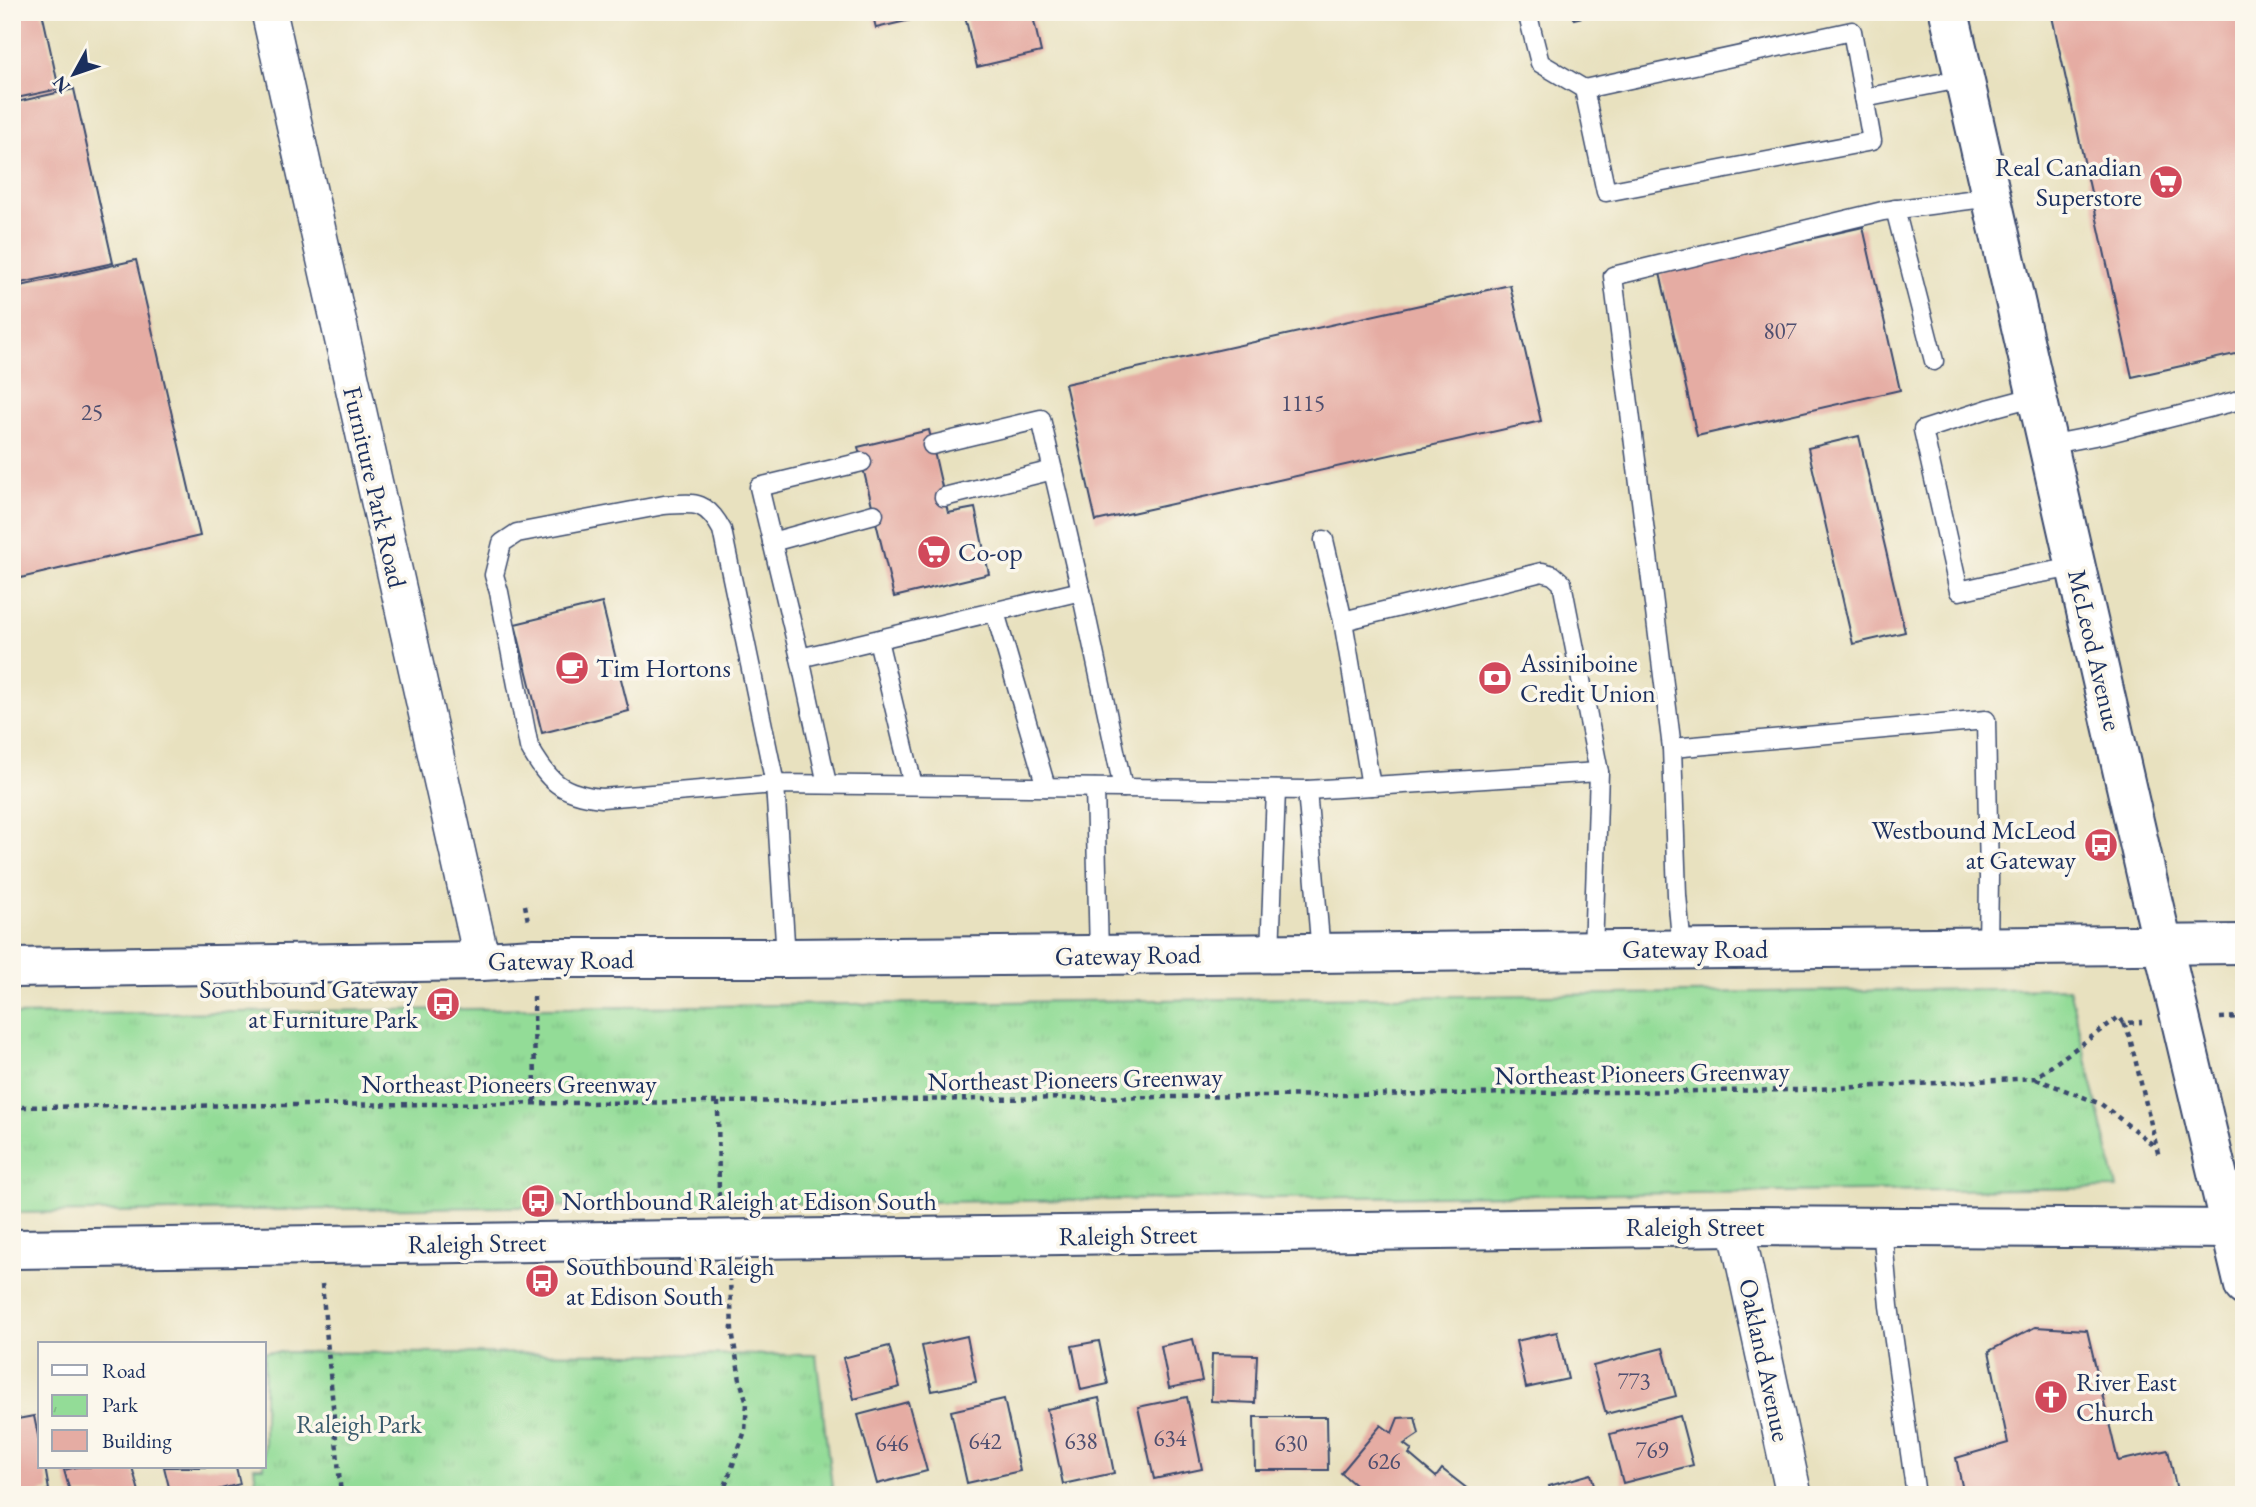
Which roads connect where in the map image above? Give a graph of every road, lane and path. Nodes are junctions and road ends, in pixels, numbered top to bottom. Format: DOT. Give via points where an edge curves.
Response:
graph roads {
  1 [pos="270,12"];
  2 [pos="1527,12"];
  3 [pos="1949,12"];
  4 [pos="1965,78"];
  5 [pos="1584,89"];
  6 [pos="1864,98"];
  7 [pos="1992,197"];
  8 [pos="1895,209"];
  9 [pos="1934,361"];
  10 [pos="2037,396"];
  11 [pos="2244,399"];
  12 [pos="932,445"];
  13 [pos="2048,445"];
  14 [pos="862,462"];
  15 [pos="1053,470"];
  16 [pos="944,497"];
  17 [pos="874,514"];
  18 [pos="1324,540"];
  19 [pos="772,542"];
  20 [pos="2076,567"];
  21 [pos="1081,592"];
  22 [pos="995,612"];
  23 [pos="1343,621"];
  24 [pos="878,640"];
  25 [pos="800,658"];
  26 [pos="1672,748"];
  27 [pos="1600,772"];
  28 [pos="775,784"];
  29 [pos="827,784"];
  30 [pos="913,786"];
  31 [pos="1371,786"];
  32 [pos="1046,787"];
  33 [pos="1095,788"];
  34 [pos="1123,788"];
  35 [pos="1276,790"];
  36 [pos="1307,790"];
  37 [pos="2244,944"];
  38 [pos="1988,945"];
  39 [pos="2162,945"];
  40 [pos="1682,949"];
  41 [pos="1593,950"];
  42 [pos="1321,953"];
  43 [pos="1270,954"];
  44 [pos="1099,956"];
  45 [pos="534,958"];
  46 [pos="786,958"];
  47 [pos="482,961"];
  48 [pos="12,968"];
  49 [pos="2119,1017"];
  50 [pos="2124,1023"];
  51 [pos="2035,1079"];
  52 [pos="718,1102"];
  53 [pos="535,1103"];
  54 [pos="12,1107"];
  55 [pos="2156,1147"];
  56 [pos="2159,1157"];
  57 [pos="1736,1226"];
  58 [pos="1882,1227"];
  59 [pos="721,1230"];
  60 [pos="2237,1230"];
  61 [pos="319,1245"];
  62 [pos="12,1249"];
  63 [pos="2244,1286"];
  64 [pos="341,1495"];
  65 [pos="722,1495"];
  66 [pos="1794,1495"];
  67 [pos="1916,1495"];
  1 -- 47 [label="street, Furniture Park Road"];
  2 -- 5 [label="lane" via="1540,63"];
  3 -- 4 [label="street, McLeod Avenue"];
  4 -- 6 [label="lane"];
  4 -- 7 [label="street, McLeod Avenue"];
  5 -- 6 [label="lane" via="1852,32"];
  5 -- 6 [label="lane" via="1606,192 1872,141"];
  7 -- 8 [label="lane"];
  7 -- 10 [label="street, McLeod Avenue"];
  8 -- 9 [label="lane"];
  8 -- 26 [label="lane" via="1613,276"];
  10 -- 13 [label="street, McLeod Avenue"];
  10 -- 20 [label="lane" via="1923,430 1959,591"];
  11 -- 13 [label="lane"];
  12 -- 15 [label="lane" via="1041,419"];
  13 -- 20 [label="street, McLeod Avenue"];
  14 -- 19 [label="lane" via="759,487"];
  15 -- 16 [label="lane"];
  15 -- 21 [label="lane"];
  17 -- 19 [label="lane"];
  18 -- 23 [label="lane"];
  19 -- 25 [label="lane"];
  20 -- 39 [label="street, McLeod Avenue"];
  21 -- 22 [label="lane"];
  21 -- 34 [label="lane"];
  22 -- 24 [label="lane"];
  22 -- 32 [label="lane"];
  23 -- 27 [label="lane" via="1542,572 1553,575 1562,583 1567,601"];
  23 -- 31 [label="lane"];
  24 -- 25 [label="lane"];
  24 -- 30 [label="lane"];
  25 -- 29 [label="lane"];
  26 -- 38 [label="lane" via="1986,720"];
  26 -- 40 [label="lane"];
  27 -- 31 [label="lane"];
  27 -- 41 [label="lane"];
  28 -- 28 [label="lane" via="722,530 703,505 664,505 517,533 502,543 494,575 529,747 556,784 578,796 602,798"];
  28 -- 29 [label="lane"];
  28 -- 46 [label="lane"];
  29 -- 30 [label="lane"];
  30 -- 32 [label="lane"];
  31 -- 36 [label="lane"];
  32 -- 33 [label="lane"];
  33 -- 34 [label="lane"];
  33 -- 44 [label="lane"];
  34 -- 35 [label="lane"];
  35 -- 36 [label="lane"];
  35 -- 43 [label="lane"];
  36 -- 42 [label="lane"];
  37 -- 39 [label="street, Gateway Road"];
  38 -- 39 [label="street, Gateway Road"];
  38 -- 40 [label="street, Gateway Road"];
  39 -- 60 [label="street, McLeod Avenue"];
  40 -- 41 [label="street, Gateway Road"];
  41 -- 42 [label="street, Gateway Road"];
  42 -- 43 [label="street, Gateway Road"];
  43 -- 44 [label="street, Gateway Road"];
  44 -- 46 [label="street, Gateway Road"];
  45 -- 46 [label="street, Gateway Road"];
  45 -- 47 [label="street, Gateway Road"];
  45 -- 53 [label="path"];
  47 -- 48 [label="street, Gateway Road"];
  49 -- 51 [label="path"];
  50 -- 55 [label="path"];
  51 -- 52 [label="path, Northeast Pioneers Greenway" via="1798,1090"];
  51 -- 55 [label="path" via="2101,1104"];
  52 -- 53 [label="path, Northeast Pioneers Greenway"];
  52 -- 59 [label="path"];
  53 -- 54 [label="path, Northeast Pioneers Greenway"];
  55 -- 56 [label="path"];
  57 -- 58 [label="street, Raleigh Street"];
  57 -- 59 [label="street, Raleigh Street"];
  57 -- 66 [label="street, Oakland Avenue"];
  58 -- 60 [label="street, Raleigh Street"];
  58 -- 67 [label="lane"];
  59 -- 61 [label="street, Raleigh Street"];
  59 -- 65 [label="path" via="740,1380 747,1403 745,1432"];
  60 -- 63 [label="street, McLeod Avenue"];
  61 -- 62 [label="street, Raleigh Street"];
  61 -- 64 [label="path"];
}
